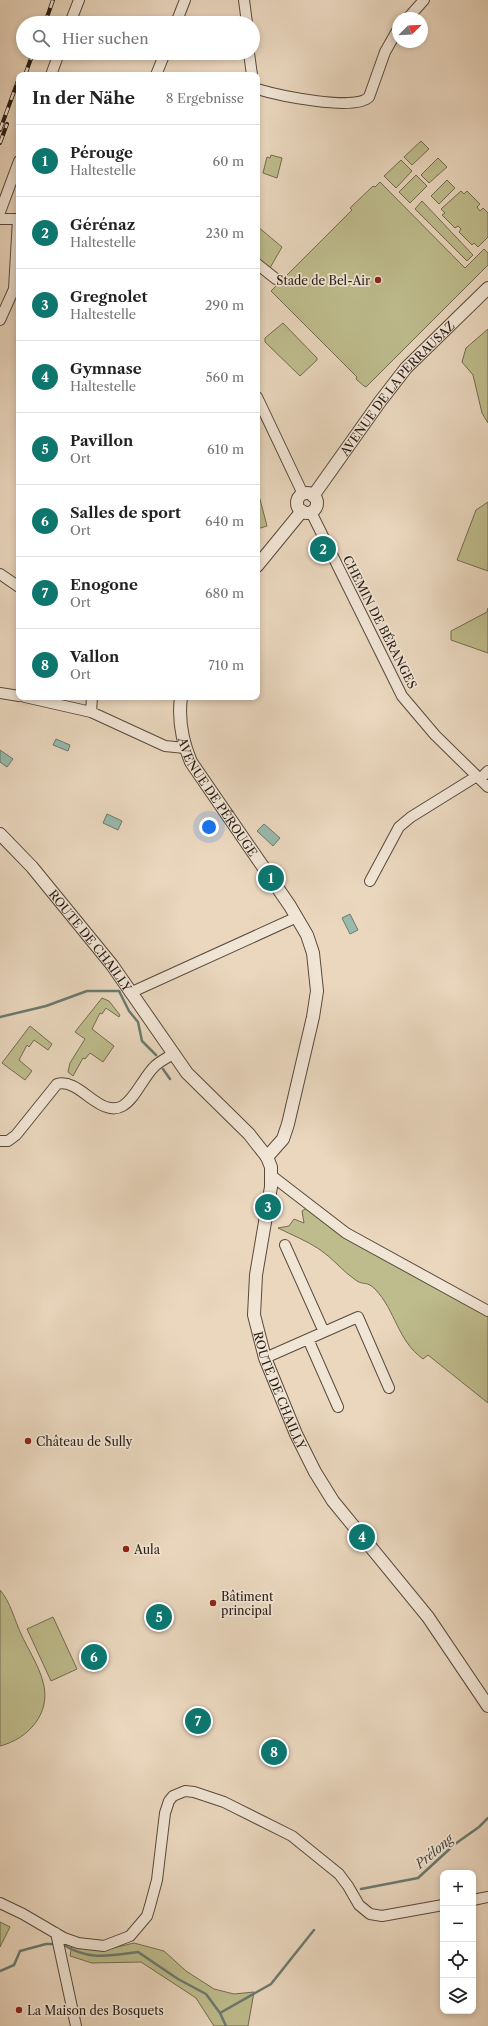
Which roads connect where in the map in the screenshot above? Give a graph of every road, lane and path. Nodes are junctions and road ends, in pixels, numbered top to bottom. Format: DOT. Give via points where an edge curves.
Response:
graph roads {
  1 [pos="79,0"];
  2 [pos="185,0"];
  3 [pos="244,0"];
  4 [pos="424,0"];
  5 [pos="413,12"];
  6 [pos="73,16"];
  7 [pos="179,16"];
  8 [pos="246,16"];
  9 [pos="392,40"];
  10 [pos="56,60"];
  11 [pos="162,60"];
  12 [pos="250,60"];
  13 [pos="52,72"];
  14 [pos="157,72"];
  15 [pos="252,72"];
  16 [pos="260,90"];
  17 [pos="16,169"];
  18 [pos="0,212"];
  19 [pos="0,219"];
  20 [pos="16,219"];
  21 [pos="16,261"];
  22 [pos="260,266"];
  23 [pos="276,279"];
  24 [pos="488,288"];
  25 [pos="0,320"];
  26 [pos="260,403"];
  27 [pos="308,495"];
  28 [pos="306,511"];
  29 [pos="260,559"];
  30 [pos="0,574"];
  31 [pos="16,585"];
  32 [pos="0,693"];
  33 [pos="16,696"];
  34 [pos="38,700"];
  35 [pos="92,700"];
  36 [pos="181,700"];
  37 [pos="91,712"];
  38 [pos="185,748"];
  39 [pos="488,771"];
  40 [pos="478,777"];
  41 [pos="488,787"];
  42 [pos="0,834"];
  43 [pos="370,881"];
  44 [pos="297,918"];
  45 [pos="132,992"];
  46 [pos="173,1054"];
  47 [pos="0,1141"];
  48 [pos="267,1157"];
  49 [pos="272,1176"];
  50 [pos="285,1245"];
  51 [pos="488,1311"];
  52 [pos="324,1332"];
  53 [pos="308,1339"];
  54 [pos="265,1358"];
  55 [pos="389,1388"];
  56 [pos="338,1407"];
  57 [pos="488,1706"];
  58 [pos="488,1897"];
  59 [pos="476,1899"];
  60 [pos="0,1903"];
  61 [pos="440,1906"];
  62 [pos="57,1937"];
  63 [pos="76,2026"];
  1 -- 6 [label="street"];
  2 -- 7 [label="street"];
  3 -- 8 [label="street"];
  4 -- 5 [label="street"];
  9 -- 16 [label="street" via="369,97 365,101 350,104 329,102"];
  10 -- 13 [label="street"];
  11 -- 14 [label="street"];
  12 -- 15 [label="street"];
  17 -- 18 [label="street"];
  19 -- 20 [label="street"];
  21 -- 25 [label="street" via="14,289"];
  22 -- 23 [label="street"];
  24 -- 27 [label="street, AVENUE DE LA PERRAUSAZ" via="406,368"];
  26 -- 27 [label="street"];
  27 -- 28 [label="street" via="317,504"];
  27 -- 28 [label="street" via="299,498 297,504"];
  28 -- 29 [label="street"];
  28 -- 40 [label="street, CHEMIN DE BÉRANGES" via="402,696 435,735"];
  30 -- 31 [label="street"];
  32 -- 33 [label="street"];
  34 -- 37 [label="street"];
  35 -- 37 [label="street"];
  36 -- 38 [label="street, AVENUE DE PÉROUGE" via="180,726"];
  37 -- 38 [label="street" via="165,746"];
  38 -- 44 [label="street, AVENUE DE PÉROUGE" via="202,779"];
  39 -- 40 [label="street"];
  40 -- 41 [label="street, CHEMIN DE BÉRANGES"];
  40 -- 43 [label="street" via="400,827"];
  42 -- 45 [label="street, ROUTE DE CHAILLY" via="32,867"];
  44 -- 45 [label="street"];
  44 -- 48 [label="street, AVENUE DE PÉROUGE" via="307,935 313,953 316,972 315,1004 288,1124 283,1138"];
  45 -- 46 [label="street, ROUTE DE CHAILLY"];
  46 -- 47 [label="street" via="153,1067 127,1104 119,1108 106,1108 71,1084 57,1084 16,1135"];
  46 -- 48 [label="street, ROUTE DE CHAILLY" via="197,1084 249,1134"];
  48 -- 49 [label="street, ROUTE DE CHAILLY"];
  49 -- 51 [label="street" via="346,1233"];
  49 -- 54 [label="street, ROUTE DE CHAILLY" via="254,1296 254,1315"];
  50 -- 52 [label="street"];
  52 -- 53 [label="street"];
  52 -- 55 [label="street" via="358,1317"];
  53 -- 54 [label="street"];
  53 -- 56 [label="street"];
  54 -- 57 [label="street, ROUTE DE CHAILLY" via="298,1439 333,1501 420,1607"];
  58 -- 59 [label="street"];
  60 -- 62 [label="street" via="23,1914"];
  61 -- 62 [label="street" via="382,1916 370,1914 359,1905 339,1874 292,1836 224,1802 185,1791 173,1796 165,1813 157,1880 147,1916 138,1928 130,1936 104,1946"];
  62 -- 63 [label="street"];
}
